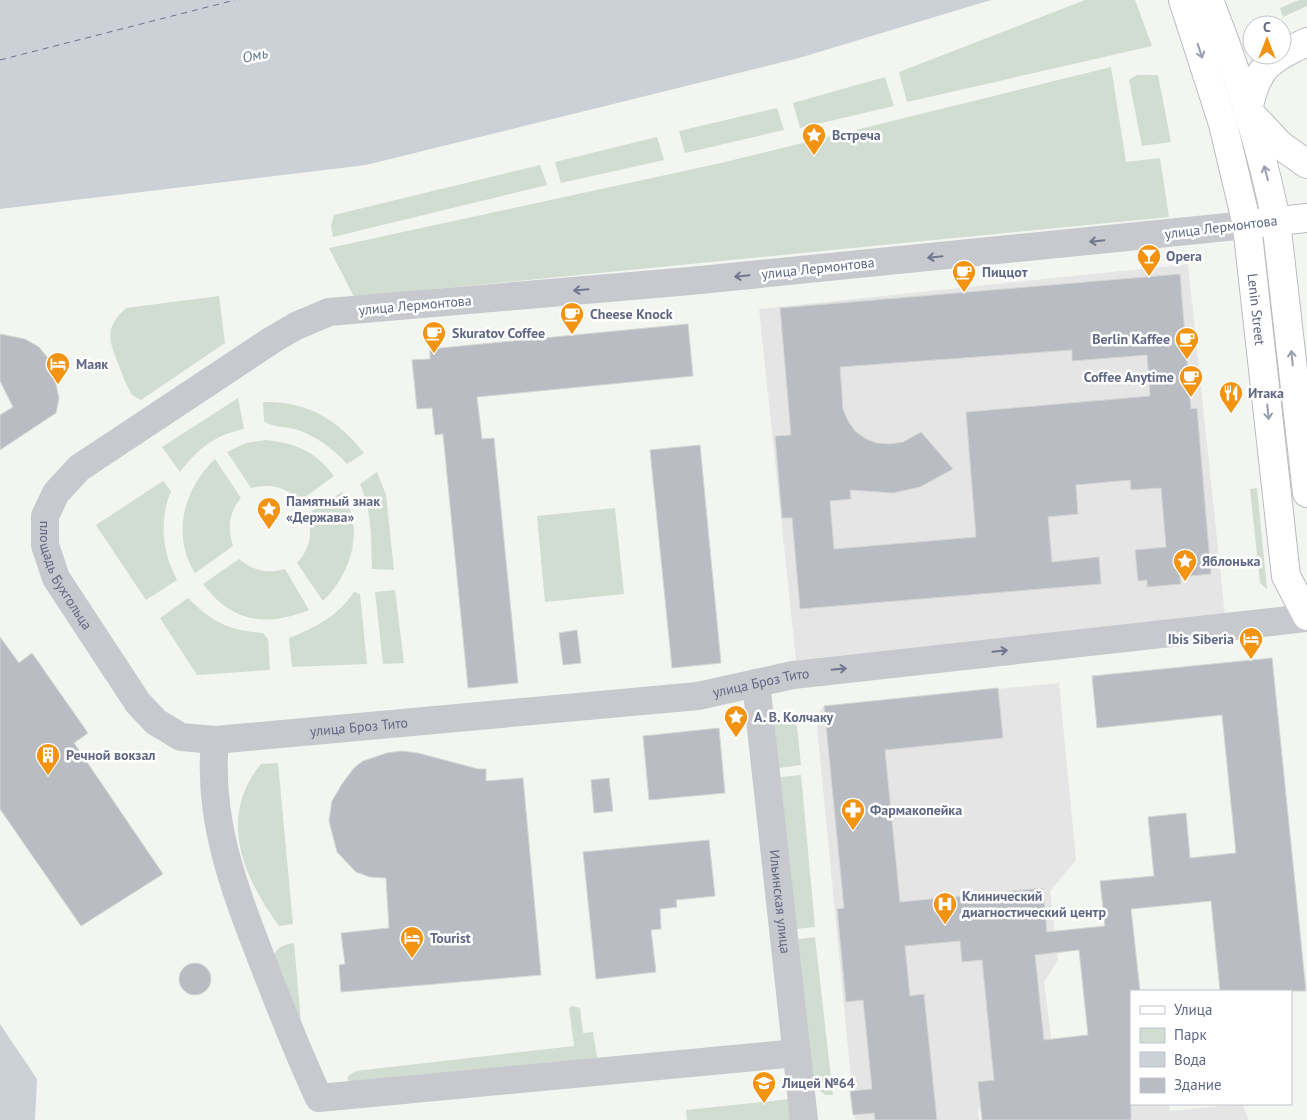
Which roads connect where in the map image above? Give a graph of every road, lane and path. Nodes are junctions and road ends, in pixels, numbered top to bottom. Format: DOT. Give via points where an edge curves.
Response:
graph roads {
  1 [pos="1192,2"];
  2 [pos="1221,31"];
  3 [pos="1242,47"];
  4 [pos="1293,47"];
  5 [pos="1248,111"];
  6 [pos="1307,164"];
  7 [pos="1307,218"];
  8 [pos="1276,221"];
  9 [pos="1247,225"];
  10 [pos="329,312"];
  11 [pos="1307,493"];
  12 [pos="1307,617"];
  13 [pos="756,683"];
  14 [pos="215,740"];
  15 [pos="797,1053"];
  16 [pos="804,1114"];
  1 -- 2 [label="main road, Lenin Street"];
  1 -- 9 [label="main road, Lenin Street, one-way"];
  2 -- 3 [label="main road"];
  2 -- 5 [label="main road, Lenin Street"];
  4 -- 5 [label="main road" via="1256,78"];
  5 -- 6 [label="main road" via="1280,145"];
  8 -- 5 [label="main road, Lenin Street, one-way"];
  7 -- 8 [label="main road, улица Лермонтова"];
  8 -- 9 [label="main road, улица Лермонтова"];
  11 -- 8 [label="main road, Lenin Street, one-way"];
  9 -- 10 [label="street, улица Лермонтова, one-way" via="709,279"];
  9 -- 12 [label="main road, Lenin Street, one-way" via="1286,576"];
  10 -- 14 [label="street, площадь Бухгольца" via="272,340 79,468 56,493 45,516 45,545 56,578 138,703 156,722 181,737"];
  13 -- 12 [label="street, улица Броз Тито, one-way" via="792,674"];
  13 -- 14 [label="street, улица Броз Тито" via="698,696"];
  13 -- 15 [label="street, Ильинская улица"];
  14 -- 15 [label="street" via="212,769 214,806 223,848 254,937 319,1098"];
  15 -- 16 [label="street, Ильинская улица"];
}
